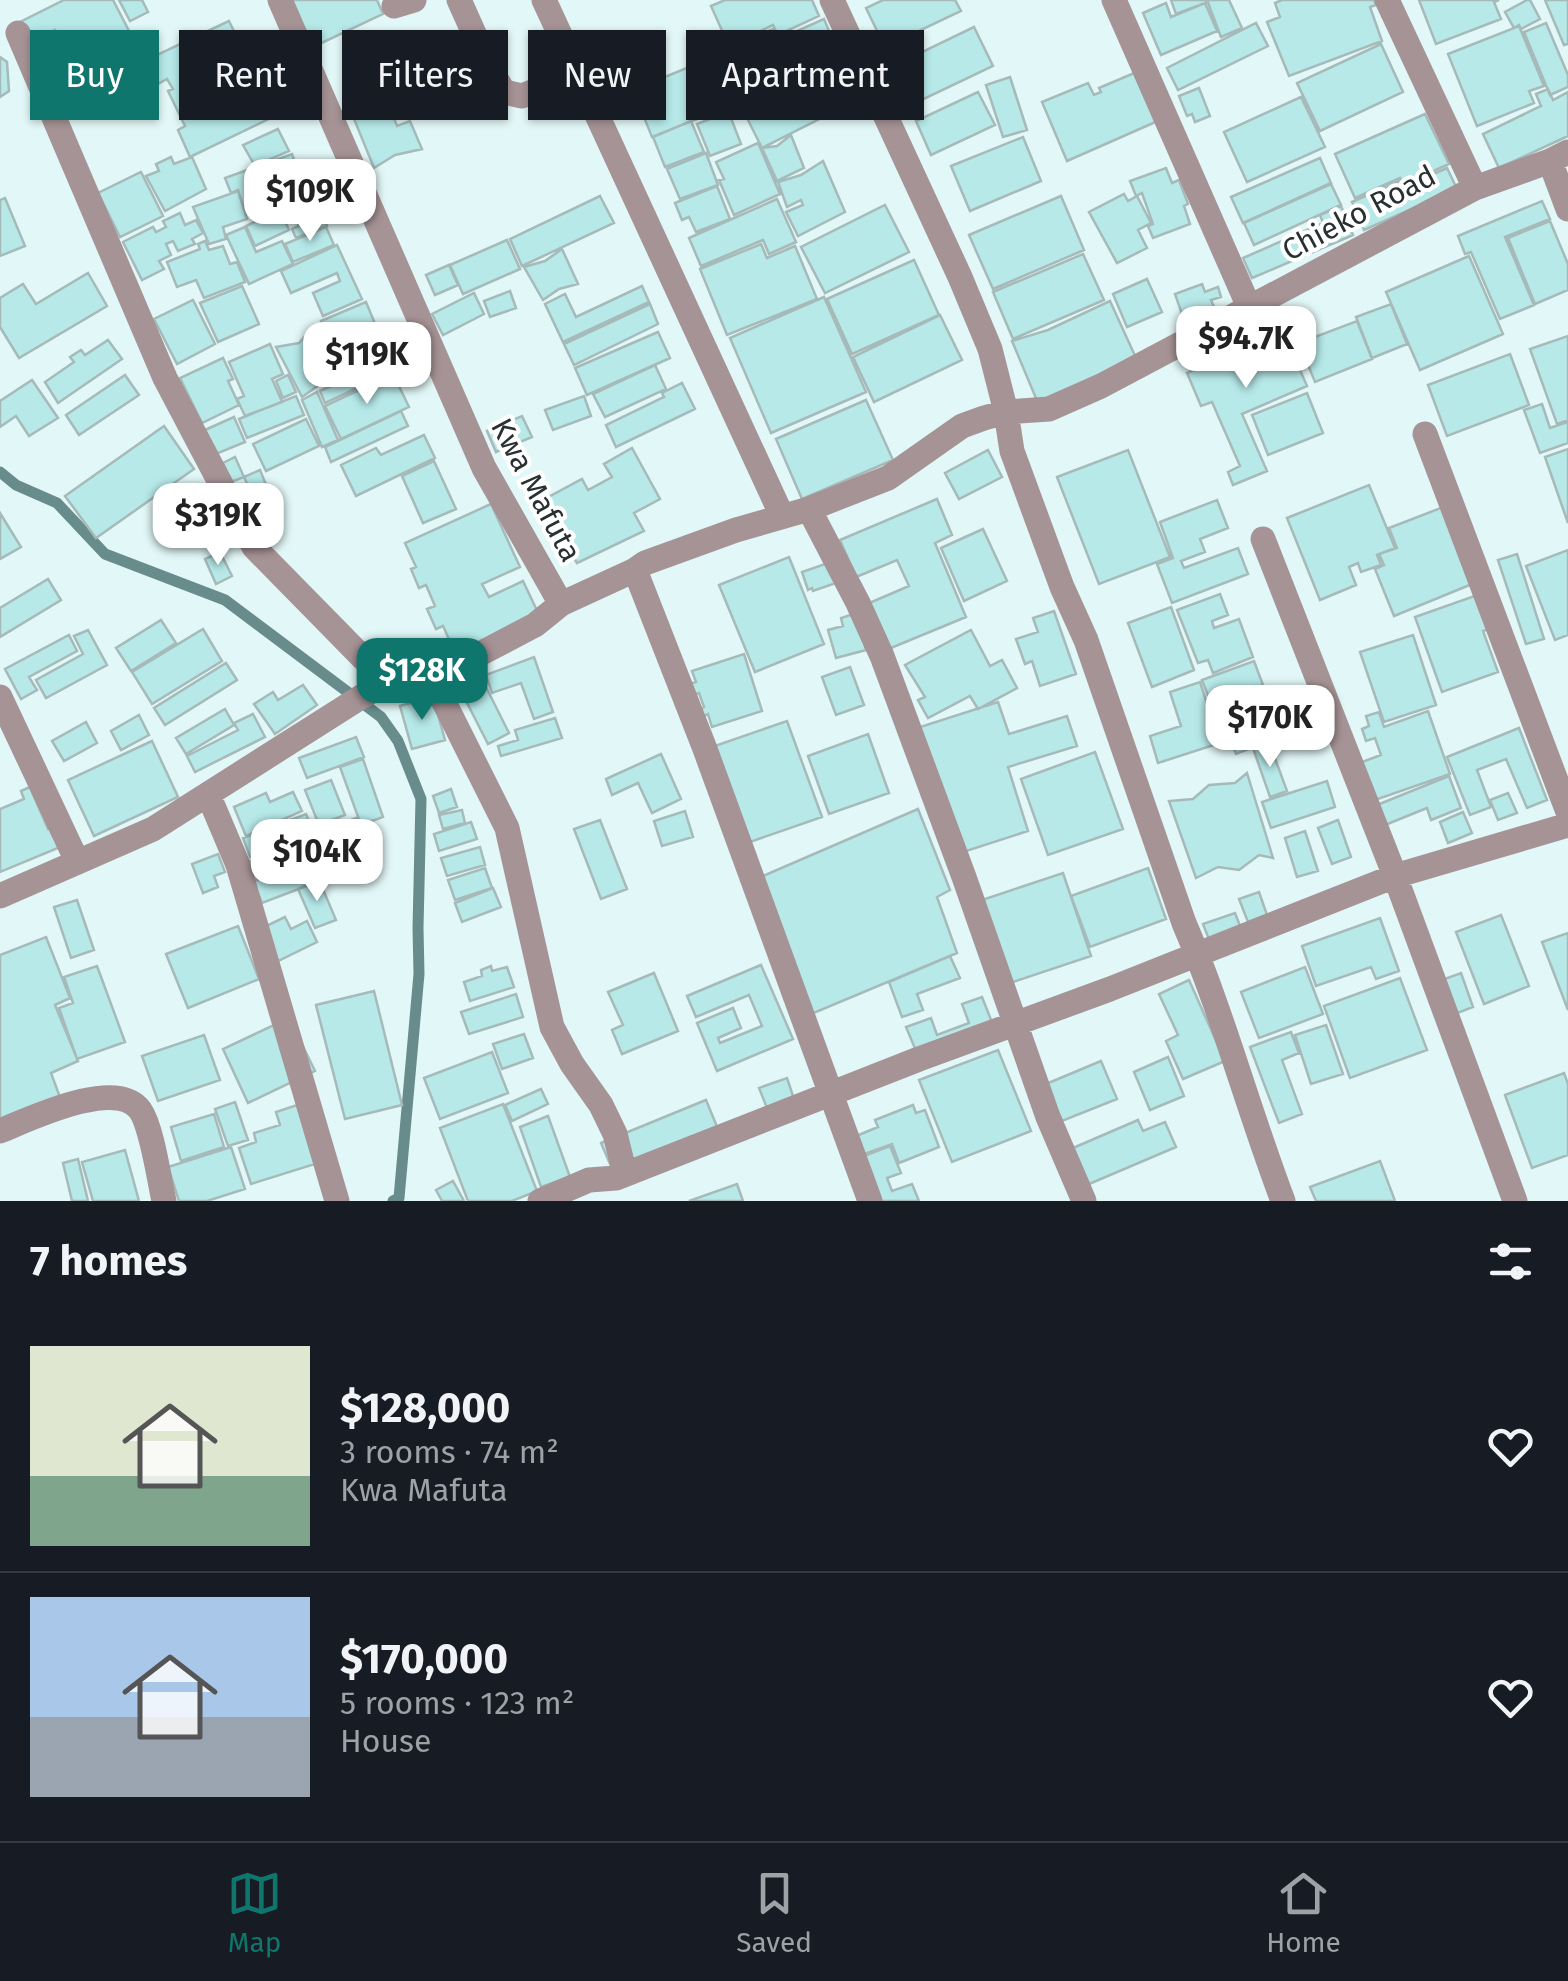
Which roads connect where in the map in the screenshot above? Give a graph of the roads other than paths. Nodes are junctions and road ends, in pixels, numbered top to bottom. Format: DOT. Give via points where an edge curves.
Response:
graph roads {
  1 [pos="280,0"];
  2 [pos="458,0"];
  3 [pos="544,0"];
  4 [pos="832,0"];
  5 [pos="1114,0"];
  6 [pos="1387,0"];
  7 [pos="558,30"];
  8 [pos="18,33"];
  9 [pos="528,94"];
  10 [pos="600,120"];
  11 [pos="1559,156"];
  12 [pos="1475,188"];
  13 [pos="1568,208"];
  14 [pos="1249,307"];
  15 [pos="1006,412"];
  16 [pos="1425,434"];
  17 [pos="809,508"];
  18 [pos="782,516"];
  19 [pos="1263,539"];
  20 [pos="636,570"];
  21 [pos="561,604"];
  22 [pos="429,672"];
  23 [pos="391,680"];
  24 [pos="0,697"];
  25 [pos="208,794"];
  26 [pos="1568,812"];
  27 [pos="1568,825"];
  28 [pos="77,861"];
  29 [pos="1395,876"];
  30 [pos="0,896"];
  31 [pos="1199,954"];
  32 [pos="1016,1022"];
  33 [pos="831,1094"];
  34 [pos="0,1131"];
  35 [pos="624,1174"];
  36 [pos="594,1191"];
  37 [pos="164,1201"];
  38 [pos="337,1201"];
  39 [pos="540,1201"];
  40 [pos="870,1201"];
  41 [pos="1084,1201"];
  42 [pos="1284,1201"];
  43 [pos="1515,1201"];
  1 -- 21 [label="street, Kwa Mafuta" via="484,468"];
  2 -- 9 [label="street" via="504,92"];
  3 -- 7 [label="street"];
  4 -- 15 [label="street" via="960,277 990,349"];
  5 -- 14 [label="street"];
  6 -- 12 [label="street"];
  8 -- 23 [label="street" via="165,378 254,547"];
  10 -- 18 [label="street"];
  11 -- 12 [label="street, Chieko Road"];
  11 -- 13 [label="street"];
  12 -- 14 [label="street, Chieko Road"];
  14 -- 15 [label="street, Chieko Road" via="1049,409"];
  15 -- 17 [label="street, Chieko Road" via="962,426 888,478"];
  15 -- 31 [label="street" via="1012,451"];
  16 -- 26 [label="street"];
  17 -- 18 [label="street, Chieko Road"];
  17 -- 32 [label="street" via="882,656"];
  18 -- 20 [label="street, Chieko Road"];
  19 -- 29 [label="street"];
  20 -- 21 [label="street, Kwa Mafuta"];
  20 -- 33 [label="street"];
  21 -- 22 [label="street" via="472,658"];
  22 -- 23 [label="street"];
  22 -- 35 [label="street" via="506,828 552,1027 601,1105"];
  23 -- 25 [label="street"];
  24 -- 28 [label="street"];
  25 -- 28 [label="street" via="153,829"];
  25 -- 38 [label="street" via="238,865"];
  27 -- 29 [label="street"];
  28 -- 30 [label="street"];
  29 -- 31 [label="street"];
  29 -- 43 [label="street"];
  31 -- 32 [label="street"];
  31 -- 42 [label="street"];
  32 -- 33 [label="street"];
  32 -- 41 [label="street"];
  33 -- 35 [label="street"];
  33 -- 40 [label="street"];
  34 -- 37 [label="street" via="60,1107 124,1099 144,1119"];
  35 -- 36 [label="street"];
  36 -- 39 [label="street"];
}
